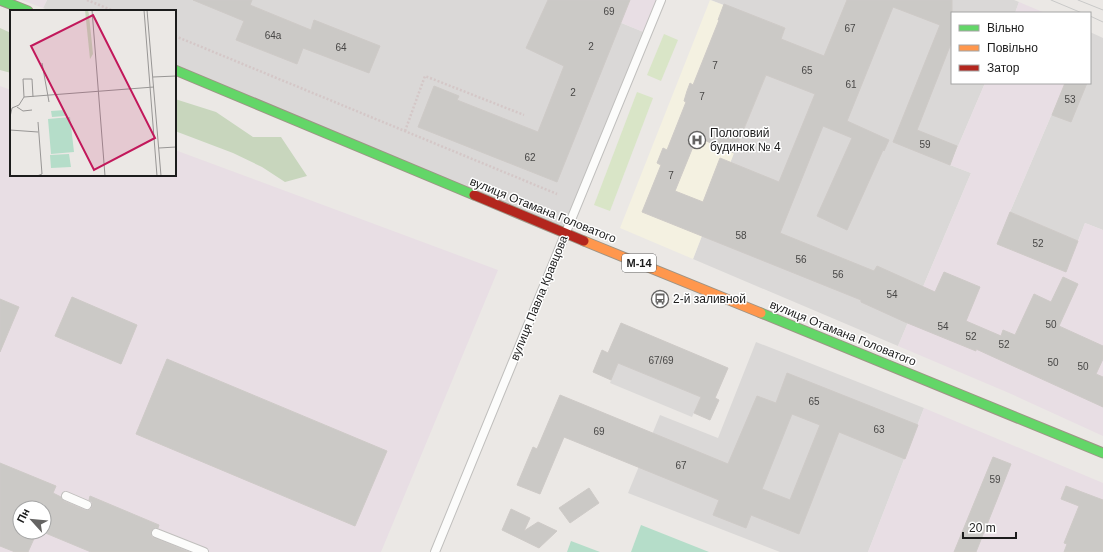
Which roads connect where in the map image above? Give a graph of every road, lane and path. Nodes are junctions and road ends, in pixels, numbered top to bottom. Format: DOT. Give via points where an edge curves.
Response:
graph roads {
  1 [pos="0,0"];
  2 [pos="87,0"];
  3 [pos="661,0"];
  4 [pos="25,10"];
  5 [pos="112,10"];
  6 [pos="176,36"];
  7 [pos="176,70"];
  8 [pos="524,115"];
  9 [pos="405,131"];
  10 [pos="557,194"];
  11 [pos="565,233"];
  12 [pos="1103,453"];
  13 [pos="66,496"];
  14 [pos="87,505"];
  15 [pos="156,533"];
  16 [pos="204,552"];
  17 [pos="435,552"];
  1 -- 4 [label="main road"];
  2 -- 5 [label="path"];
  3 -- 11 [label="lane, вулиця Павла Кравцова"];
  6 -- 9 [label="path"];
  7 -- 11 [label="main road, вулиця Отамана Головатого / М-14"];
  8 -- 9 [label="path" via="425,76"];
  9 -- 10 [label="path"];
  11 -- 12 [label="main road, вулиця Отамана Головатого / М-14"];
  11 -- 17 [label="lane, вулиця Павла Кравцова"];
  13 -- 14 [label="lane"];
  15 -- 16 [label="lane"];
}
